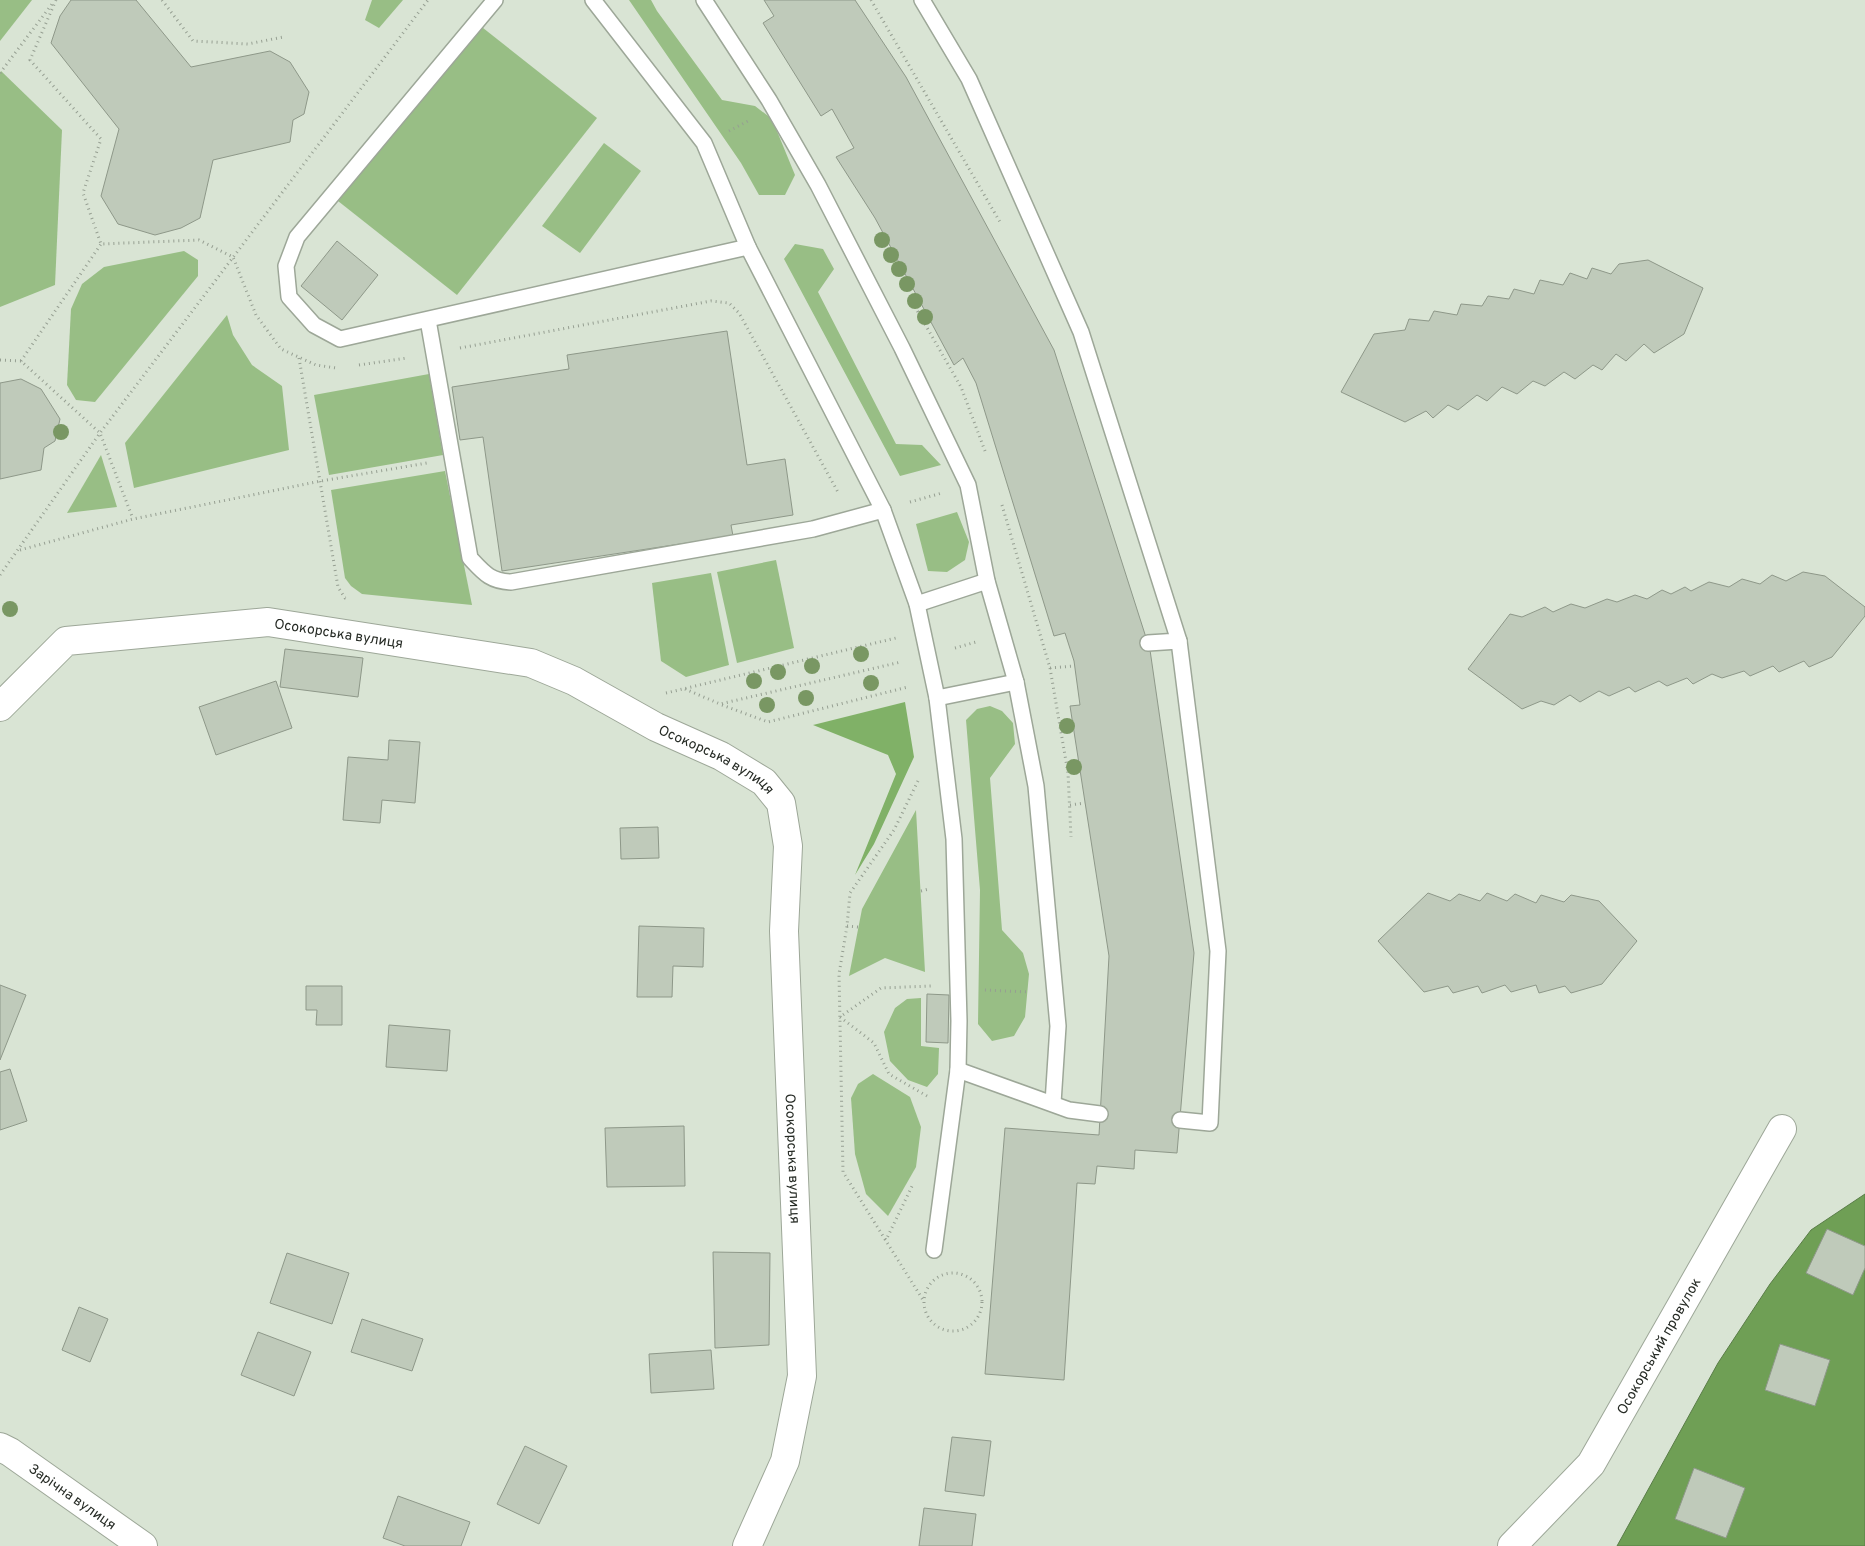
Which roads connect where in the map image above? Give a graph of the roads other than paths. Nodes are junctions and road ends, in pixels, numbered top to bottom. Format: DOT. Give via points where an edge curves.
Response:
graph roads {
  1 [pos="495,0"];
  2 [pos="593,0"];
  3 [pos="704,0"];
  4 [pos="922,0"];
  5 [pos="748,247"];
  6 [pos="428,320"];
  7 [pos="883,510"];
  8 [pos="987,581"];
  9 [pos="917,604"];
  10 [pos="1179,641"];
  11 [pos="1148,643"];
  12 [pos="1016,682"];
  13 [pos="937,698"];
  14 [pos="0,707"];
  15 [pos="958,1070"];
  16 [pos="1053,1103"];
  17 [pos="1100,1114"];
  18 [pos="1180,1120"];
  19 [pos="1782,1129"];
  20 [pos="934,1250"];
  21 [pos="0,1447"];
  22 [pos="143,1546"];
  23 [pos="748,1546"];
  24 [pos="1512,1546"];
  1 -- 6 [label="lane" via="297,237 286,266 289,297 314,325 340,339"];
  2 -- 5 [label="lane" via="704,143"];
  3 -- 8 [label="lane" via="769,100 818,185 902,348 968,485"];
  4 -- 10 [label="lane" via="969,79 1081,332"];
  5 -- 6 [label="lane"];
  5 -- 7 [label="lane"];
  6 -- 7 [label="lane" via="470,558 483,573 498,582 813,529"];
  7 -- 9 [label="lane"];
  8 -- 9 [label="lane"];
  8 -- 12 [label="lane"];
  9 -- 13 [label="lane"];
  10 -- 11 [label="lane"];
  10 -- 18 [label="lane" via="1218,951 1210,1123"];
  12 -- 13 [label="lane"];
  12 -- 16 [label="lane" via="1036,786 1058,1026"];
  13 -- 15 [label="lane" via="954,839"];
  14 -- 23 [label="street, Осокорська вулиця" via="66,641 268,622 531,663 574,681 656,727 721,756 764,782 781,803 788,846 784,932 802,1376 785,1461"];
  15 -- 16 [label="lane"];
  15 -- 20 [label="lane"];
  16 -- 17 [label="lane" via="1069,1110"];
  19 -- 24 [label="street, Осокорський провулок" via="1591,1464"];
  21 -- 22 [label="street, Зарічна вулиця"];
}
